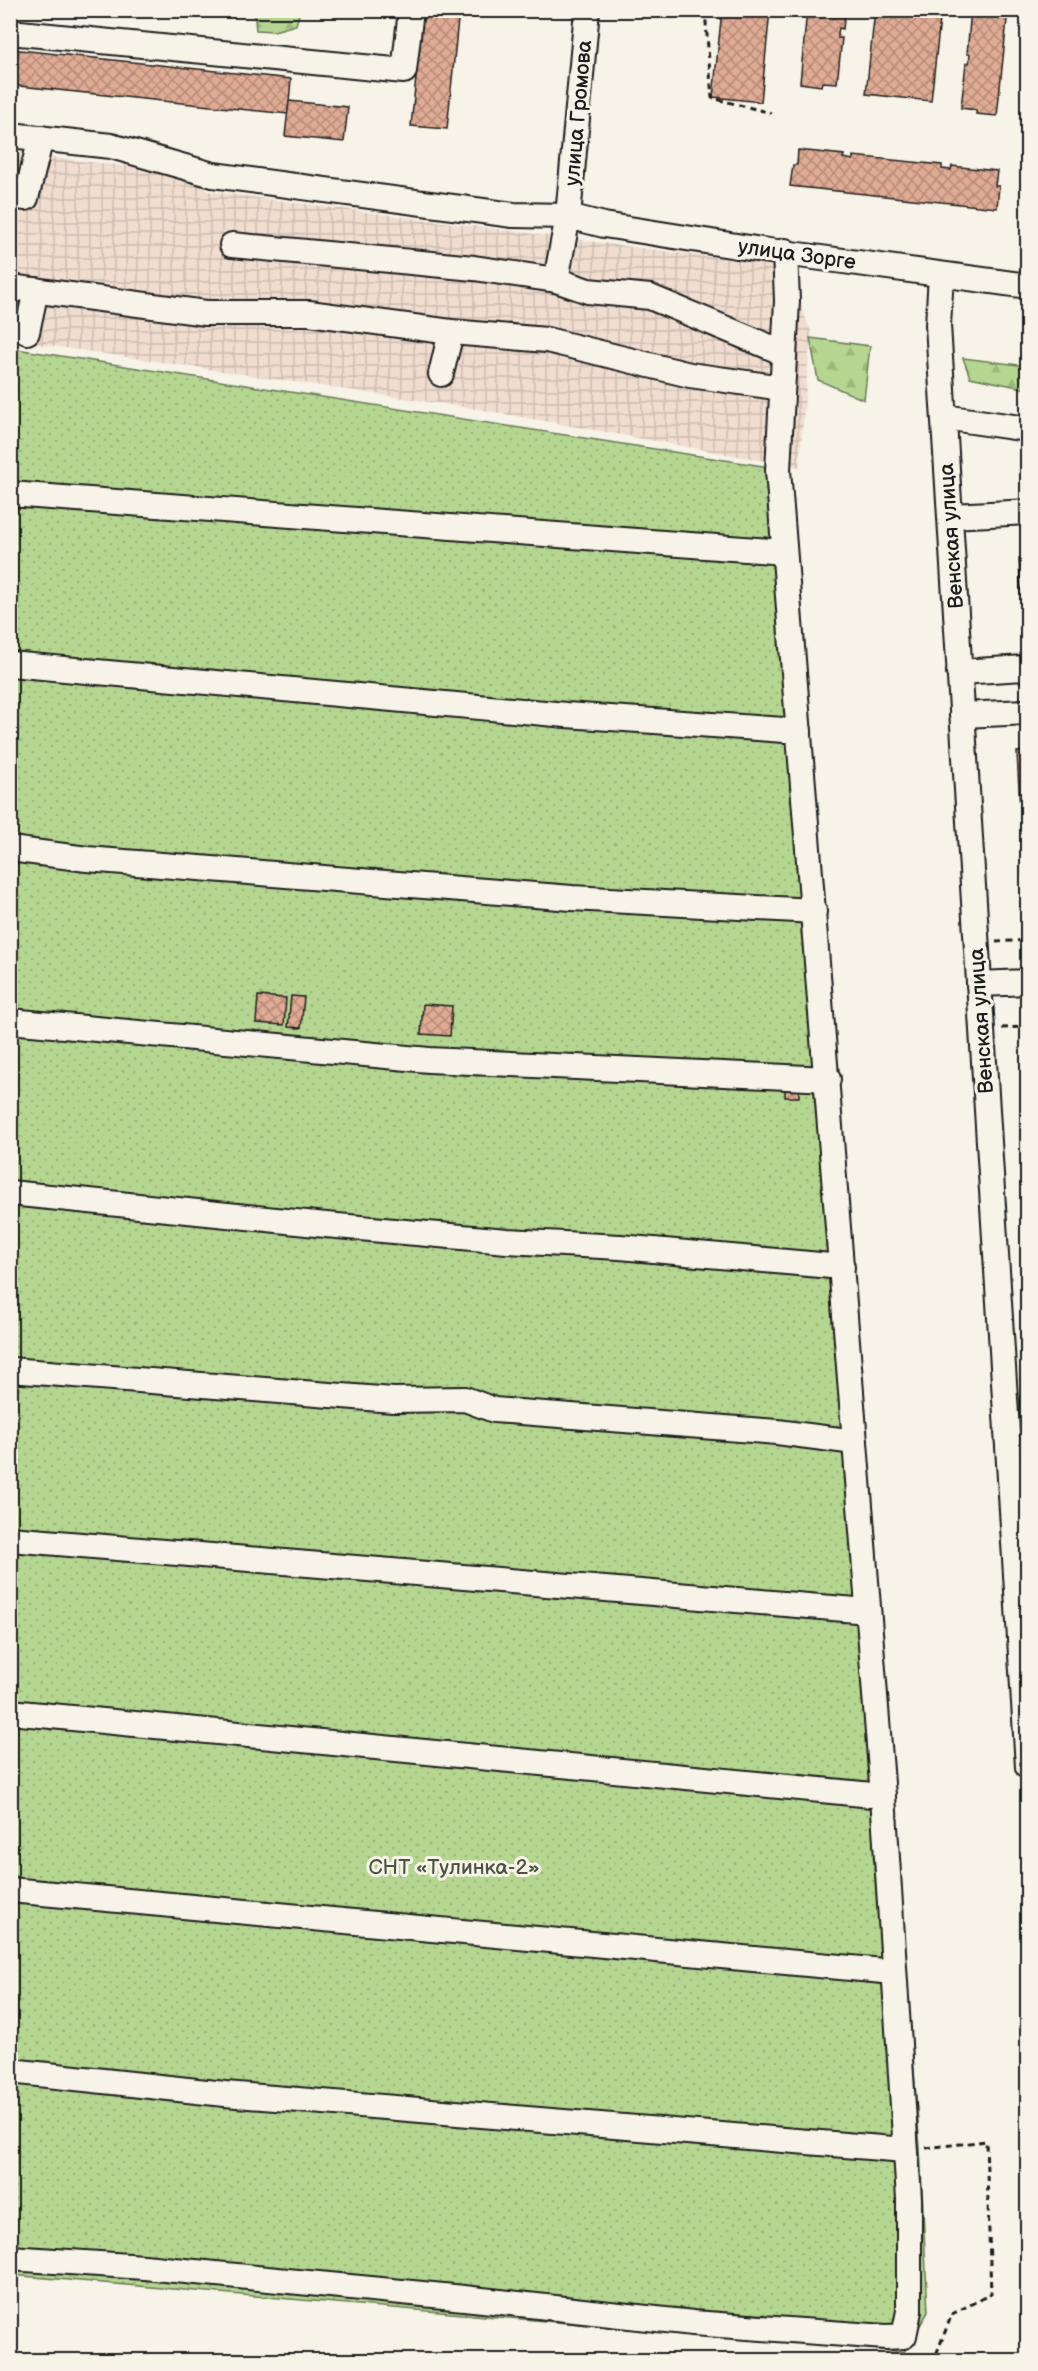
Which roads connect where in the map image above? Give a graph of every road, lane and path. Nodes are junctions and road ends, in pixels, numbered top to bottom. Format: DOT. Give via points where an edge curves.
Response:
graph roads {
  1 [pos="411,10"];
  2 [pos="587,10"];
  3 [pos="705,10"];
  4 [pos="10,32"];
  5 [pos="771,113"];
  6 [pos="1022,121"];
  7 [pos="1028,122"];
  8 [pos="10,135"];
  9 [pos="41,138"];
  10 [pos="10,196"];
  11 [pos="568,216"];
  12 [pos="232,246"];
  13 [pos="784,251"];
  14 [pos="941,275"];
  15 [pos="556,280"];
  16 [pos="1028,286"];
  17 [pos="10,287"];
  18 [pos="36,290"];
  19 [pos="27,332"];
  20 [pos="451,332"];
  21 [pos="784,352"];
  22 [pos="441,374"];
  23 [pos="782,388"];
  24 [pos="944,417"];
  25 [pos="1028,429"];
  26 [pos="10,494"];
  27 [pos="1028,512"];
  28 [pos="950,516"];
  29 [pos="784,552"];
  30 [pos="10,664"];
  31 [pos="1025,668"];
  32 [pos="959,672"];
  33 [pos="1028,712"];
  34 [pos="962,715"];
  35 [pos="799,732"];
  36 [pos="10,849"];
  37 [pos="814,911"];
  38 [pos="1028,940"];
  39 [pos="976,944"];
  40 [pos="1028,982"];
  41 [pos="979,984"];
  42 [pos="10,1021"];
  43 [pos="1028,1027"];
  44 [pos="982,1030"];
  45 [pos="828,1079"];
  46 [pos="10,1193"];
  47 [pos="842,1268"];
  48 [pos="10,1370"];
  49 [pos="855,1442"];
  50 [pos="1018,1476"];
  51 [pos="10,1539"];
  52 [pos="868,1611"];
  53 [pos="10,1712"];
  54 [pos="1028,1767"];
  55 [pos="883,1796"];
  56 [pos="10,1890"];
  57 [pos="894,1972"];
  58 [pos="10,2071"];
  59 [pos="905,2150"];
  60 [pos="10,2258"];
  61 [pos="934,2361"];
  1 -- 4 [label="street" via="404,71"];
  2 -- 11 [label="street, улица Громова"];
  3 -- 5 [label="path" via="712,99"];
  6 -- 7 [label="path"];
  8 -- 9 [label="street, улица Зорге"];
  9 -- 10 [label="street" via="26,198"];
  9 -- 11 [label="street, улица Зорге" via="111,146 213,175 513,215"];
  11 -- 13 [label="street, улица Зорге"];
  11 -- 15 [label="street, улица Громова"];
  12 -- 15 [label="street" via="474,268"];
  13 -- 14 [label="street, улица Зорге"];
  13 -- 21 [label="street"];
  14 -- 16 [label="street, улица Зорге"];
  14 -- 24 [label="street, Венская улица" via="938,326"];
  15 -- 21 [label="street" via="588,291 650,297"];
  17 -- 18 [label="street"];
  18 -- 19 [label="street"];
  18 -- 20 [label="street" via="206,312 309,313"];
  20 -- 22 [label="street"];
  20 -- 23 [label="street" via="547,340 690,375"];
  21 -- 23 [label="street"];
  23 -- 29 [label="street" via="778,470"];
  24 -- 25 [label="street"];
  24 -- 28 [label="street, Венская улица"];
  26 -- 29 [label="street"];
  27 -- 28 [label="street"];
  28 -- 32 [label="street, Венская улица"];
  29 -- 35 [label="street"];
  30 -- 35 [label="street" via="566,715"];
  31 -- 32 [label="street"];
  32 -- 34 [label="street, Венская улица"];
  33 -- 34 [label="street"];
  34 -- 39 [label="street, Венская улица"];
  35 -- 37 [label="street"];
  36 -- 37 [label="street" via="87,859 549,896"];
  37 -- 45 [label="street"];
  38 -- 39 [label="path"];
  39 -- 41 [label="street, Венская улица"];
  40 -- 41 [label="street"];
  41 -- 44 [label="street, Венская улица"];
  42 -- 45 [label="street" via="429,1060"];
  43 -- 44 [label="path"];
  44 -- 50 [label="street, Венская улица"];
  45 -- 47 [label="street"];
  46 -- 47 [label="street" via="372,1229"];
  47 -- 49 [label="street"];
  48 -- 49 [label="street" via="393,1400 465,1399 494,1410 777,1432"];
  49 -- 52 [label="street"];
  50 -- 54 [label="street, Венская улица"];
  51 -- 52 [label="street"];
  52 -- 55 [label="street"];
  53 -- 55 [label="street"];
  55 -- 57 [label="street"];
  56 -- 57 [label="street"];
  57 -- 59 [label="street"];
  58 -- 59 [label="street" via="225,2094"];
  59 -- 60 [label="street" via="909,2311 904,2337 693,2323 239,2276"];
  59 -- 61 [label="path" via="986,2141 992,2294 952,2314"];
}
